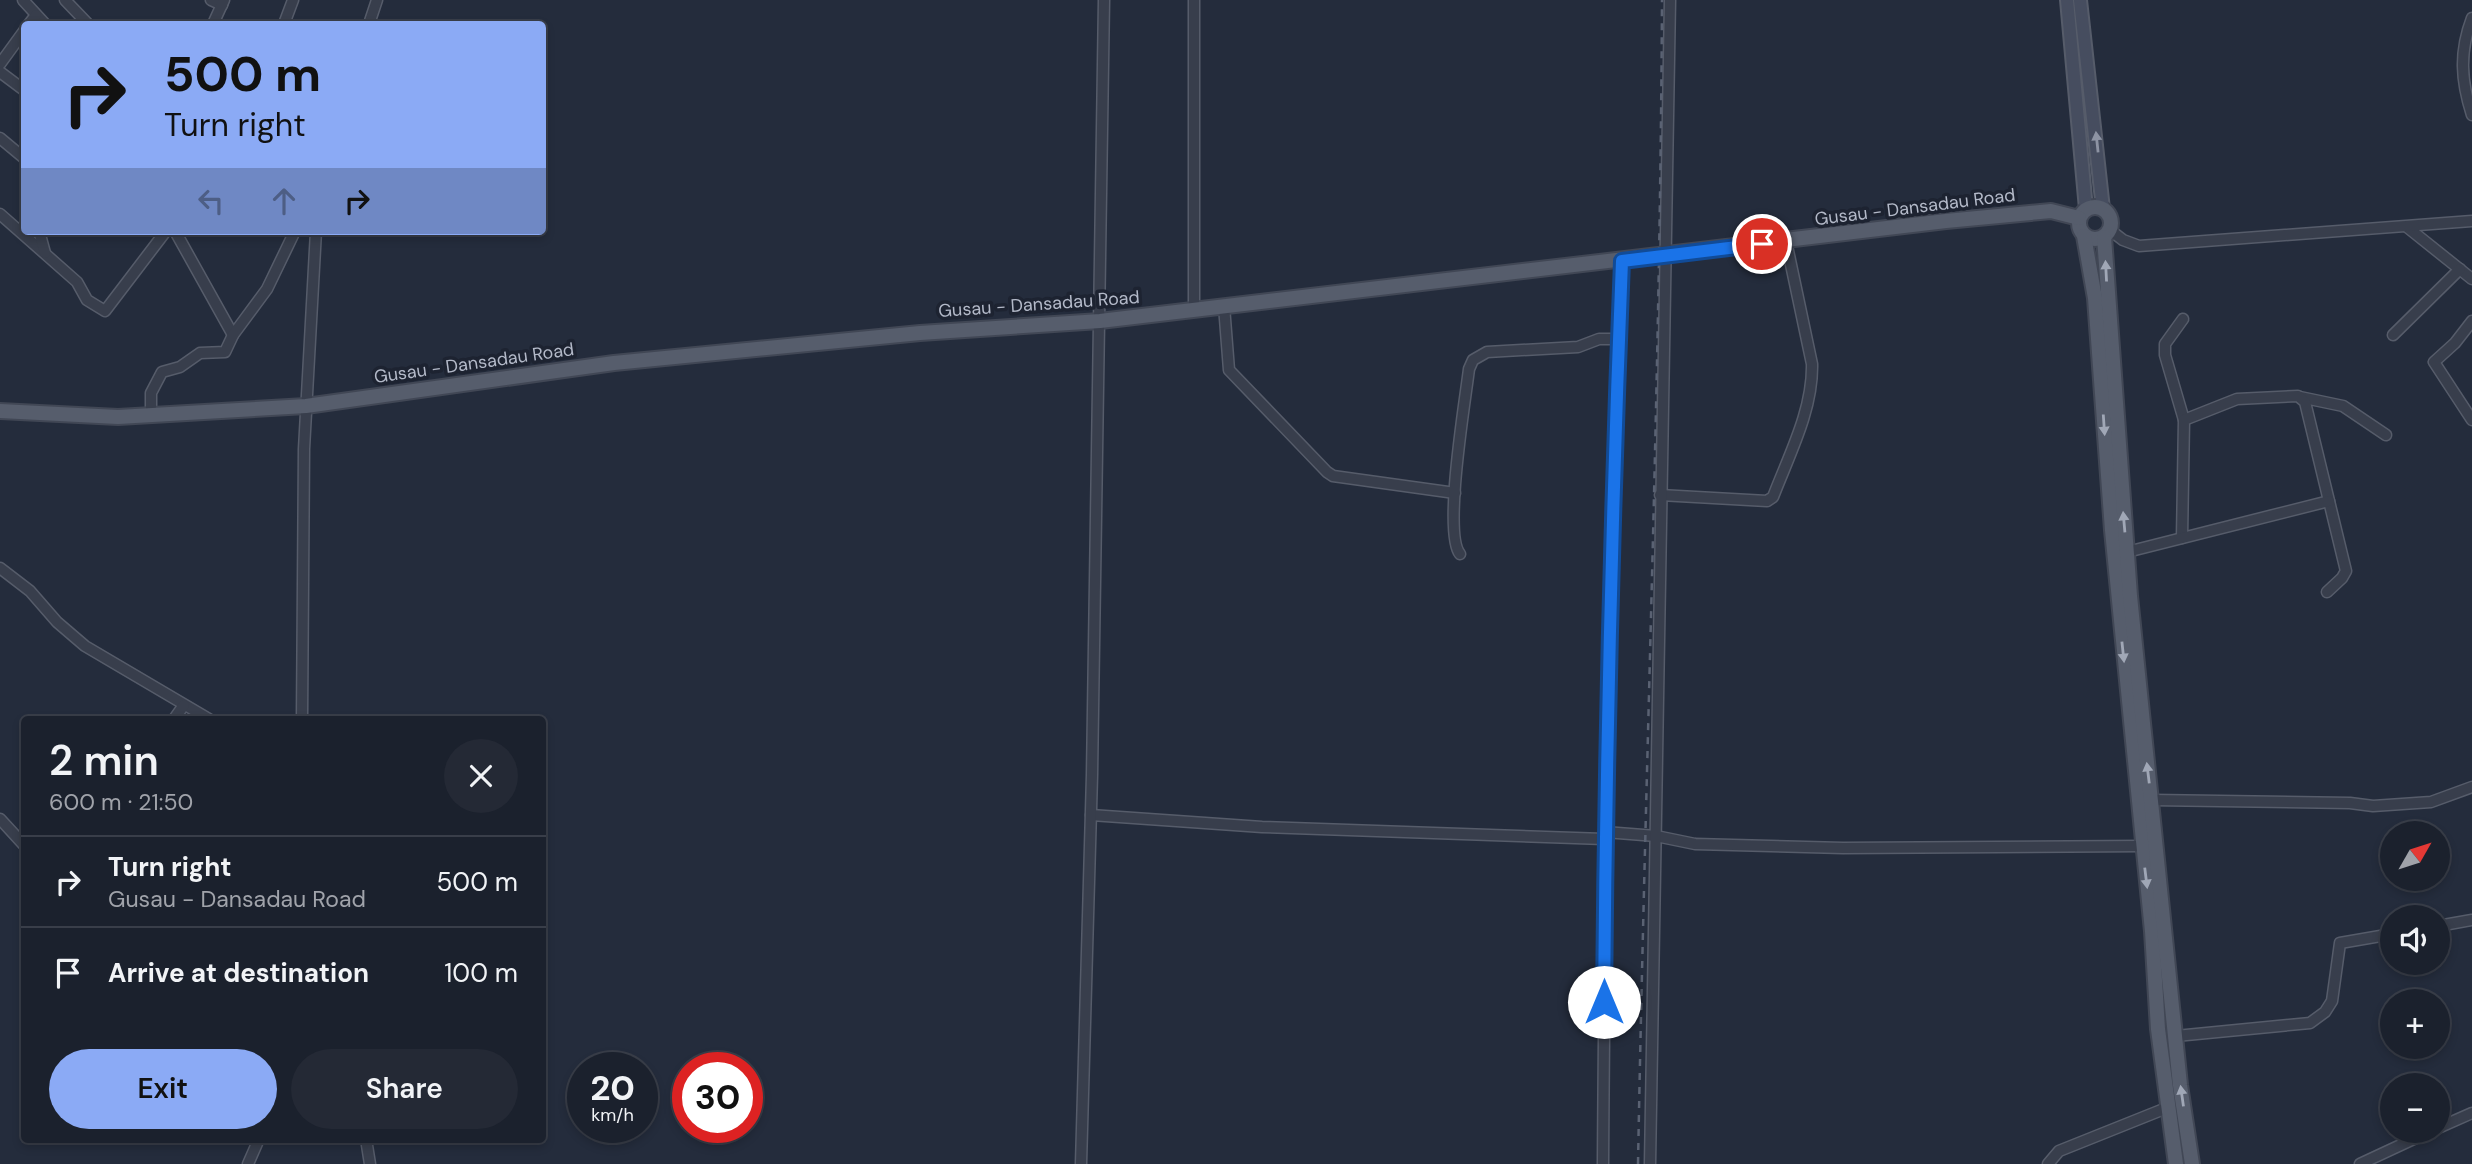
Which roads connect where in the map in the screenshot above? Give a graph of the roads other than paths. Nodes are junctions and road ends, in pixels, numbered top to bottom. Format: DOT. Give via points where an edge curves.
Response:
graph roads {
  1 [pos="23,0"];
  2 [pos="65,0"];
  3 [pos="211,0"];
  4 [pos="293,0"];
  5 [pos="377,0"];
  6 [pos="1104,0"];
  7 [pos="1194,0"];
  8 [pos="1670,0"];
  9 [pos="2067,0"];
  10 [pos="2080,0"];
  11 [pos="223,2"];
  12 [pos="36,15"];
  13 [pos="2472,18"];
  14 [pos="31,21"];
  15 [pos="42,21"];
  16 [pos="85,21"];
  17 [pos="214,21"];
  18 [pos="285,21"];
  19 [pos="370,21"];
  20 [pos="21,35"];
  21 [pos="0,64"];
  22 [pos="0,72"];
  23 [pos="21,88"];
  24 [pos="2468,88"];
  25 [pos="2472,115"];
  26 [pos="0,138"];
  27 [pos="21,156"];
  28 [pos="2104,209"];
  29 [pos="0,214"];
  30 [pos="2082,214"];
  31 [pos="2472,221"];
  32 [pos="2407,227"];
  33 [pos="21,233"];
  34 [pos="2107,233"];
  35 [pos="24,235"];
  36 [pos="40,235"];
  37 [pos="163,235"];
  38 [pos="177,235"];
  39 [pos="293,235"];
  40 [pos="316,235"];
  41 [pos="2084,236"];
  42 [pos="1786,242"];
  43 [pos="45,254"];
  44 [pos="1666,256"];
  45 [pos="1622,261"];
  46 [pos="2460,269"];
  47 [pos="2472,279"];
  48 [pos="1224,306"];
  49 [pos="1194,310"];
  50 [pos="2183,319"];
  51 [pos="1100,321"];
  52 [pos="2472,321"];
  53 [pos="233,335"];
  54 [pos="2393,335"];
  55 [pos="1619,339"];
  56 [pos="2300,397"];
  57 [pos="306,406"];
  58 [pos="0,411"];
  59 [pos="151,413"];
  60 [pos="2184,420"];
  61 [pos="2472,420"];
  62 [pos="2386,435"];
  63 [pos="1455,493"];
  64 [pos="1660,495"];
  65 [pos="2329,501"];
  66 [pos="2182,538"];
  67 [pos="2127,552"];
  68 [pos="1460,554"];
  69 [pos="0,568"];
  70 [pos="2327,592"];
  71 [pos="184,705"];
  72 [pos="176,716"];
  73 [pos="204,716"];
  74 [pos="302,716"];
  75 [pos="2472,787"];
  76 [pos="2152,800"];
  77 [pos="1091,815"];
  78 [pos="0,819"];
  79 [pos="1604,835"];
  80 [pos="1656,836"];
  81 [pos="21,842"];
  82 [pos="2142,846"];
  83 [pos="2472,920"];
  84 [pos="2450,924"];
  85 [pos="2380,936"];
  86 [pos="2176,1036"];
  87 [pos="2169,1107"];
  88 [pos="2472,1113"];
  89 [pos="2450,1123"];
  90 [pos="256,1143"];
  91 [pos="367,1143"];
  92 [pos="2405,1143"];
  93 [pos="248,1164"];
  94 [pos="370,1164"];
  95 [pos="1081,1164"];
  96 [pos="1603,1164"];
  97 [pos="1650,1164"];
  98 [pos="2048,1164"];
  99 [pos="2176,1164"];
  100 [pos="2192,1164"];
  101 [pos="2360,1164"];
  1 -- 12 [label="street"];
  2 -- 16 [label="street"];
  3 -- 11 [label="street"];
  4 -- 18 [label="street"];
  5 -- 19 [label="street"];
  6 -- 51 [label="street"];
  7 -- 49 [label="street"];
  8 -- 44 [label="street"];
  9 -- 30 [label="main road"];
  28 -- 10 [label="main road, one-way"];
  11 -- 17 [label="street"];
  12 -- 14 [label="street"];
  12 -- 15 [label="street"];
  13 -- 24 [label="street" via="2465,35"];
  20 -- 21 [label="street"];
  22 -- 23 [label="street"];
  24 -- 25 [label="street"];
  26 -- 27 [label="street"];
  28 -- 30 [label="main road" via="2095,207"];
  28 -- 34 [label="main road" via="2111,221"];
  29 -- 33 [label="street"];
  30 -- 41 [label="main road" via="2079,228"];
  30 -- 42 [label="main road, Gusau - Dansadau Road" via="2051,211"];
  31 -- 32 [label="street"];
  32 -- 34 [label="street" via="2139,246"];
  32 -- 46 [label="street"];
  34 -- 41 [label="main road" via="2095,239"];
  67 -- 34 [label="main road, one-way"];
  35 -- 43 [label="street"];
  36 -- 43 [label="street"];
  37 -- 43 [label="street" via="105,311 87,300 77,282"];
  38 -- 53 [label="street"];
  39 -- 53 [label="street" via="267,289"];
  40 -- 57 [label="street"];
  41 -- 82 [label="main road, one-way" via="2094,287"];
  42 -- 44 [label="main road, Gusau - Dansadau Road"];
  42 -- 64 [label="street" via="1812,382 1773,497 1767,501"];
  44 -- 45 [label="main road, Gusau - Dansadau Road"];
  44 -- 64 [label="street"];
  45 -- 48 [label="main road, Gusau - Dansadau Road"];
  45 -- 55 [label="street"];
  46 -- 47 [label="street"];
  46 -- 54 [label="street"];
  48 -- 49 [label="main road, Gusau - Dansadau Road"];
  48 -- 63 [label="street" via="1229,370 1327,472"];
  49 -- 51 [label="main road, Gusau - Dansadau Road"];
  50 -- 60 [label="street" via="2165,344 2165,355"];
  51 -- 57 [label="main road, Gusau - Dansadau Road" via="920,332 614,363"];
  51 -- 77 [label="street"];
  52 -- 61 [label="street" via="2434,362"];
  53 -- 59 [label="street" via="225,352 200,353 180,368 162,372 151,393"];
  55 -- 63 [label="street" via="1599,339 1578,347 1487,352 1473,360"];
  55 -- 79 [label="street"];
  56 -- 60 [label="street" via="2237,400"];
  56 -- 62 [label="street" via="2343,406"];
  56 -- 65 [label="street"];
  57 -- 59 [label="main road, Gusau - Dansadau Road"];
  57 -- 74 [label="street"];
  58 -- 59 [label="main road, Gusau - Dansadau Road" via="118,417"];
  60 -- 66 [label="street"];
  63 -- 68 [label="street" via="1453,536"];
  64 -- 80 [label="street"];
  65 -- 66 [label="street"];
  65 -- 70 [label="street" via="2346,571"];
  66 -- 67 [label="street"];
  76 -- 67 [label="main road, one-way"];
  69 -- 71 [label="street" via="85,646"];
  71 -- 72 [label="street"];
  71 -- 73 [label="street"];
  75 -- 76 [label="street" via="2431,802 2373,807"];
  76 -- 86 [label="main road"];
  77 -- 79 [label="street" via="1262,827"];
  77 -- 95 [label="street"];
  78 -- 81 [label="street"];
  79 -- 80 [label="street"];
  79 -- 96 [label="street"];
  80 -- 82 [label="street" via="1695,844 1843,848"];
  80 -- 97 [label="street"];
  82 -- 87 [label="main road, one-way"];
  83 -- 84 [label="street"];
  85 -- 86 [label="street" via="2340,943 2332,1001 2310,1023"];
  100 -- 86 [label="main road, one-way"];
  87 -- 98 [label="street" via="2059,1151"];
  87 -- 99 [label="main road"];
  88 -- 89 [label="street"];
  90 -- 93 [label="street"];
  91 -- 94 [label="street"];
  92 -- 101 [label="street"];
}
